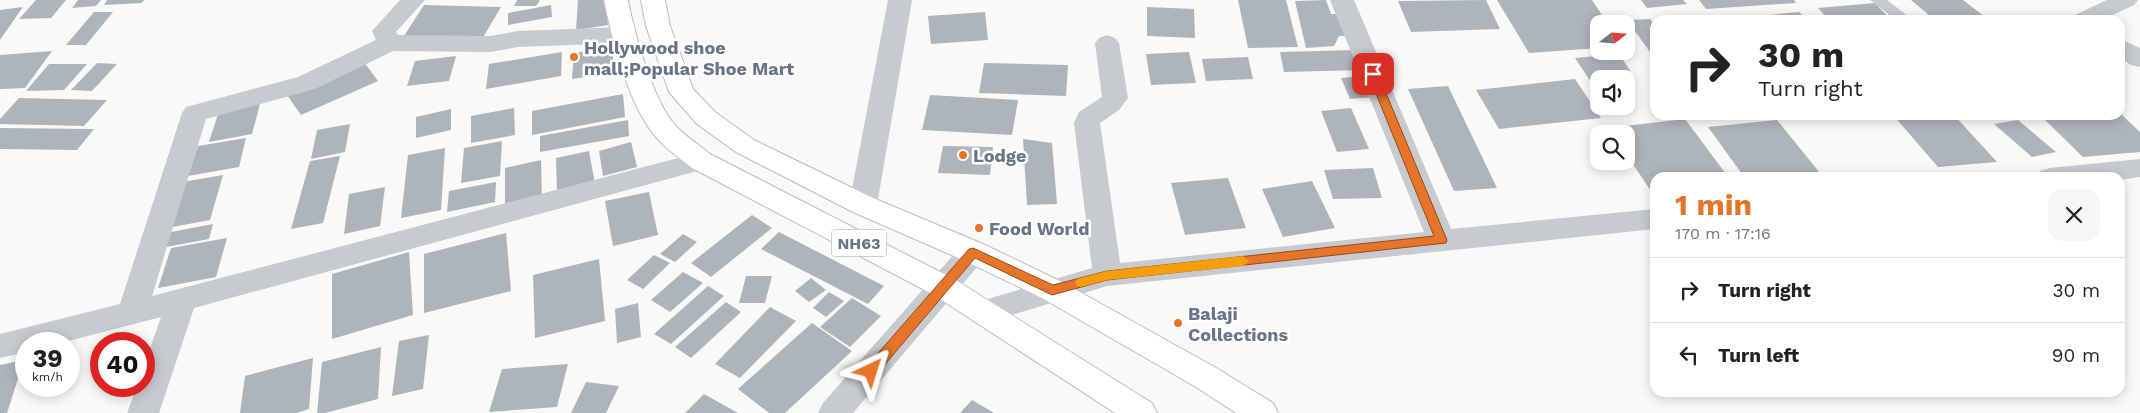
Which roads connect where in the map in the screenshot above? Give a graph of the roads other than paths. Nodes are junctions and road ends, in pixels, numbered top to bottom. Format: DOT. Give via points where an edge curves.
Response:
graph roads {
  1 [pos="413,0"];
  2 [pos="616,0"];
  3 [pos="653,0"];
  4 [pos="900,0"];
  5 [pos="1342,0"];
  6 [pos="1877,0"];
  7 [pos="2126,0"];
  8 [pos="1899,15"];
  9 [pos="2094,15"];
  10 [pos="623,36"];
  11 [pos="389,43"];
  12 [pos="1107,43"];
  13 [pos="2125,50"];
  14 [pos="2140,59"];
  15 [pos="702,161"];
  16 [pos="2140,168"];
  17 [pos="2104,172"];
  18 [pos="863,204"];
  19 [pos="1650,219"];
  20 [pos="1442,240"];
  21 [pos="973,252"];
  22 [pos="1107,276"];
  23 [pos="944,288"];
  24 [pos="1052,290"];
  25 [pos="182,300"];
  26 [pos="132,312"];
  27 [pos="982,312"];
  28 [pos="0,346"];
  29 [pos="143,413"];
  30 [pos="834,413"];
  31 [pos="1141,413"];
  32 [pos="1262,413"];
  1 -- 11 [label="street" via="384,31"];
  2 -- 10 [label="highway, NH63"];
  3 -- 18 [label="highway, NH63" via="658,26 682,92 706,118 745,146"];
  4 -- 18 [label="street"];
  5 -- 20 [label="street"];
  6 -- 8 [label="lane"];
  7 -- 9 [label="street"];
  10 -- 11 [label="street" via="518,39 490,44"];
  10 -- 15 [label="highway, NH63" via="652,113 666,132"];
  11 -- 26 [label="street" via="306,83 196,113"];
  12 -- 22 [label="street" via="1114,98 1088,118 1087,124"];
  13 -- 14 [label="street"];
  15 -- 23 [label="highway, NH63"];
  15 -- 25 [label="street"];
  16 -- 17 [label="street"];
  18 -- 21 [label="highway, NH63"];
  19 -- 20 [label="street"];
  20 -- 22 [label="street"];
  21 -- 23 [label="street"];
  21 -- 24 [label="highway, NH63"];
  22 -- 24 [label="street"];
  23 -- 27 [label="highway, NH63"];
  23 -- 30 [label="street"];
  24 -- 27 [label="street"];
  24 -- 32 [label="highway, NH63"];
  25 -- 26 [label="street"];
  25 -- 29 [label="street"];
  26 -- 28 [label="street"];
  27 -- 31 [label="highway, NH63"];
}
